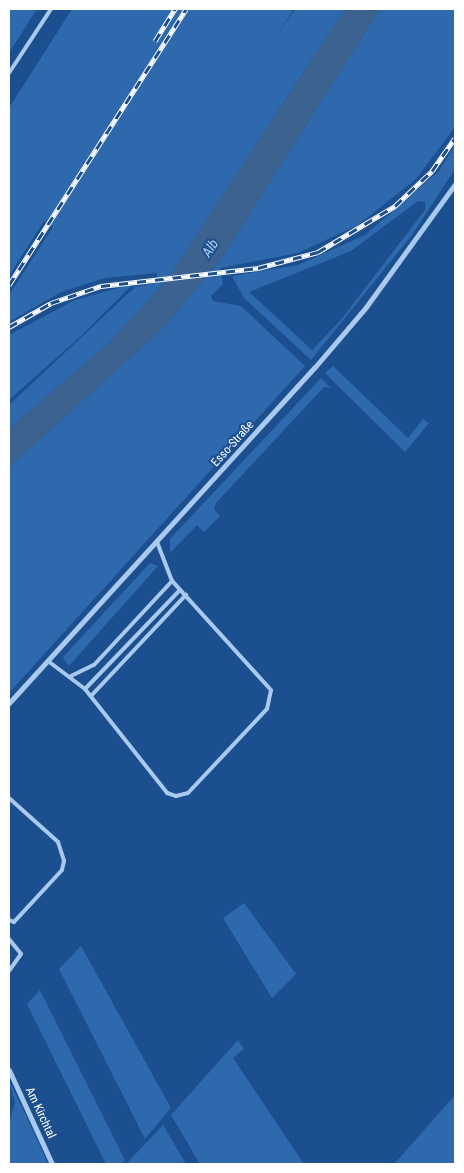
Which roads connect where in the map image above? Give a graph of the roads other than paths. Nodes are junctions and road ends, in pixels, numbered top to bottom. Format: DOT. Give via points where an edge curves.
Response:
graph roads {
  1 [pos="51,9"];
  2 [pos="9,73"];
  3 [pos="455,184"];
  4 [pos="156,542"];
  5 [pos="172,581"];
  6 [pos="180,590"];
  7 [pos="186,595"];
  8 [pos="48,661"];
  9 [pos="71,676"];
  10 [pos="85,689"];
  11 [pos="91,696"];
  12 [pos="9,703"];
  13 [pos="9,798"];
  14 [pos="9,920"];
  15 [pos="9,939"];
  16 [pos="9,971"];
  17 [pos="9,1070"];
  18 [pos="52,1164"];
  1 -- 2 [label="lane"];
  3 -- 4 [label="street, Esso-Straße" via="360,315"];
  4 -- 5 [label="lane"];
  4 -- 8 [label="street, Esso-Straße"];
  5 -- 6 [label="lane"];
  5 -- 9 [label="lane" via="94,665"];
  6 -- 7 [label="lane"];
  6 -- 10 [label="lane"];
  7 -- 11 [label="lane"];
  7 -- 11 [label="lane" via="271,690 272,697 267,709 188,793 167,793"];
  8 -- 9 [label="lane"];
  8 -- 12 [label="street, Esso-Straße"];
  9 -- 10 [label="lane"];
  10 -- 11 [label="lane"];
  13 -- 14 [label="lane" via="58,842 64,861 62,870 14,922"];
  15 -- 16 [label="lane" via="21,954"];
  17 -- 18 [label="street, Am Kirchtal"];
}
